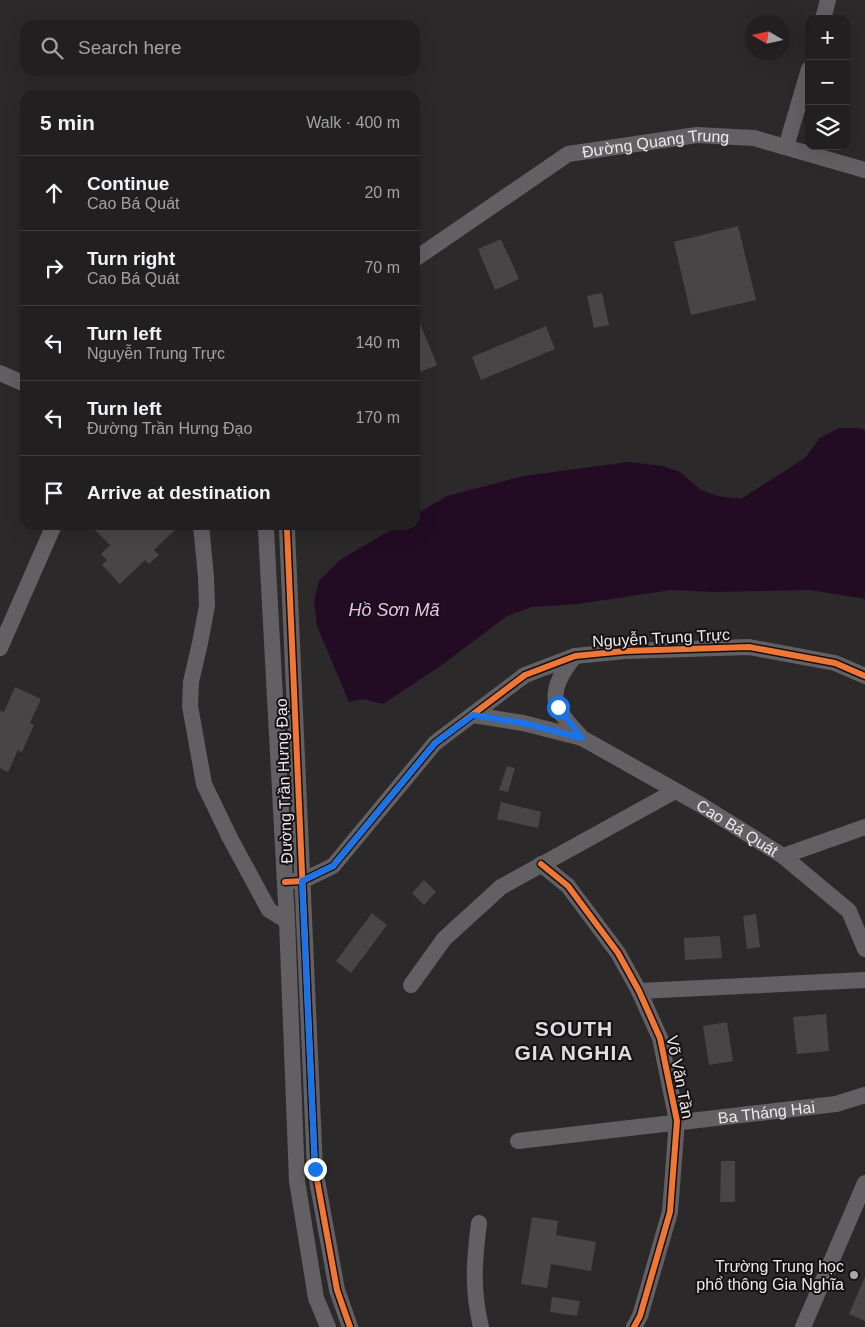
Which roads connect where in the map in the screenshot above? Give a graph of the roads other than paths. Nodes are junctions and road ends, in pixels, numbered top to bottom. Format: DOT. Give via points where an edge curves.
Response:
graph roads {
  1 [pos="828,0"];
  2 [pos="824,15"];
  3 [pos="805,82"];
  4 [pos="786,148"];
  5 [pos="865,170"];
  6 [pos="420,256"];
  7 [pos="0,372"];
  8 [pos="20,382"];
  9 [pos="52,530"];
  10 [pos="201,530"];
  11 [pos="266,530"];
  12 [pos="287,530"];
  13 [pos="0,648"];
  14 [pos="575,656"];
  15 [pos="292,664"];
  16 [pos="274,665"];
  17 [pos="865,676"];
  18 [pos="473,715"];
  19 [pos="582,738"];
  20 [pos="674,790"];
  21 [pos="865,826"];
  22 [pos="783,856"];
  23 [pos="542,864"];
  24 [pos="302,881"];
  25 [pos="285,882"];
  26 [pos="287,921"];
  27 [pos="865,949"];
  28 [pos="865,980"];
  29 [pos="411,985"];
  30 [pos="639,992"];
  31 [pos="865,1095"];
  32 [pos="677,1122"];
  33 [pos="518,1141"];
  34 [pos="865,1183"];
  35 [pos="479,1223"];
  36 [pos="328,1327"];
  37 [pos="350,1327"];
  38 [pos="480,1327"];
  39 [pos="634,1327"];
  40 [pos="803,1327"];
  1 -- 2 [label="street"];
  3 -- 4 [label="street"];
  4 -- 5 [label="street, Đường Quang Trung"];
  4 -- 6 [label="street, Đường Quang Trung" via="754,138 697,135 568,154"];
  7 -- 8 [label="street"];
  9 -- 13 [label="street"];
  10 -- 26 [label="street" via="207,606 191,682 190,706 204,784 269,910"];
  11 -- 16 [label="street, Đường Trần Hưng Đạo"];
  12 -- 15 [label="street, Đường Trần Hưng Đạo"];
  14 -- 17 [label="street, Nguyễn Trung Trực" via="750,647 835,663"];
  14 -- 18 [label="street, Nguyễn Trung Trực" via="525,675"];
  14 -- 19 [label="street, Cao Bá Quát" via="555,690 558,707"];
  15 -- 16 [label="street"];
  15 -- 24 [label="street, Đường Trần Hưng Đạo"];
  16 -- 25 [label="street, Đường Trần Hưng Đạo"];
  18 -- 19 [label="street, Cao Bá Quát"];
  18 -- 24 [label="street, Nguyễn Trung Trực" via="435,743 333,866"];
  19 -- 20 [label="street, Cao Bá Quát"];
  20 -- 22 [label="street, Cao Bá Quát"];
  20 -- 23 [label="street"];
  21 -- 22 [label="street"];
  22 -- 27 [label="street, Cao Bá Quát" via="849,911"];
  23 -- 29 [label="street" via="501,887 444,939"];
  23 -- 30 [label="street, Võ Văn Tần" via="568,886 618,953"];
  24 -- 25 [label="street"];
  24 -- 37 [label="street, Đường Trần Hưng Đạo" via="315,1169 336,1290"];
  25 -- 26 [label="street, Đường Trần Hưng Đạo"];
  26 -- 36 [label="street, Đường Trần Hưng Đạo" via="297,1181 316,1298"];
  28 -- 30 [label="street"];
  30 -- 32 [label="street, Võ Văn Tần" via="660,1038"];
  31 -- 32 [label="street, Ba Tháng Hai" via="836,1104"];
  32 -- 33 [label="street, Ba Tháng Hai"];
  32 -- 39 [label="street, Võ Văn Tần" via="670,1212"];
  34 -- 40 [label="street"];
  35 -- 38 [label="street" via="474,1268"];
}
